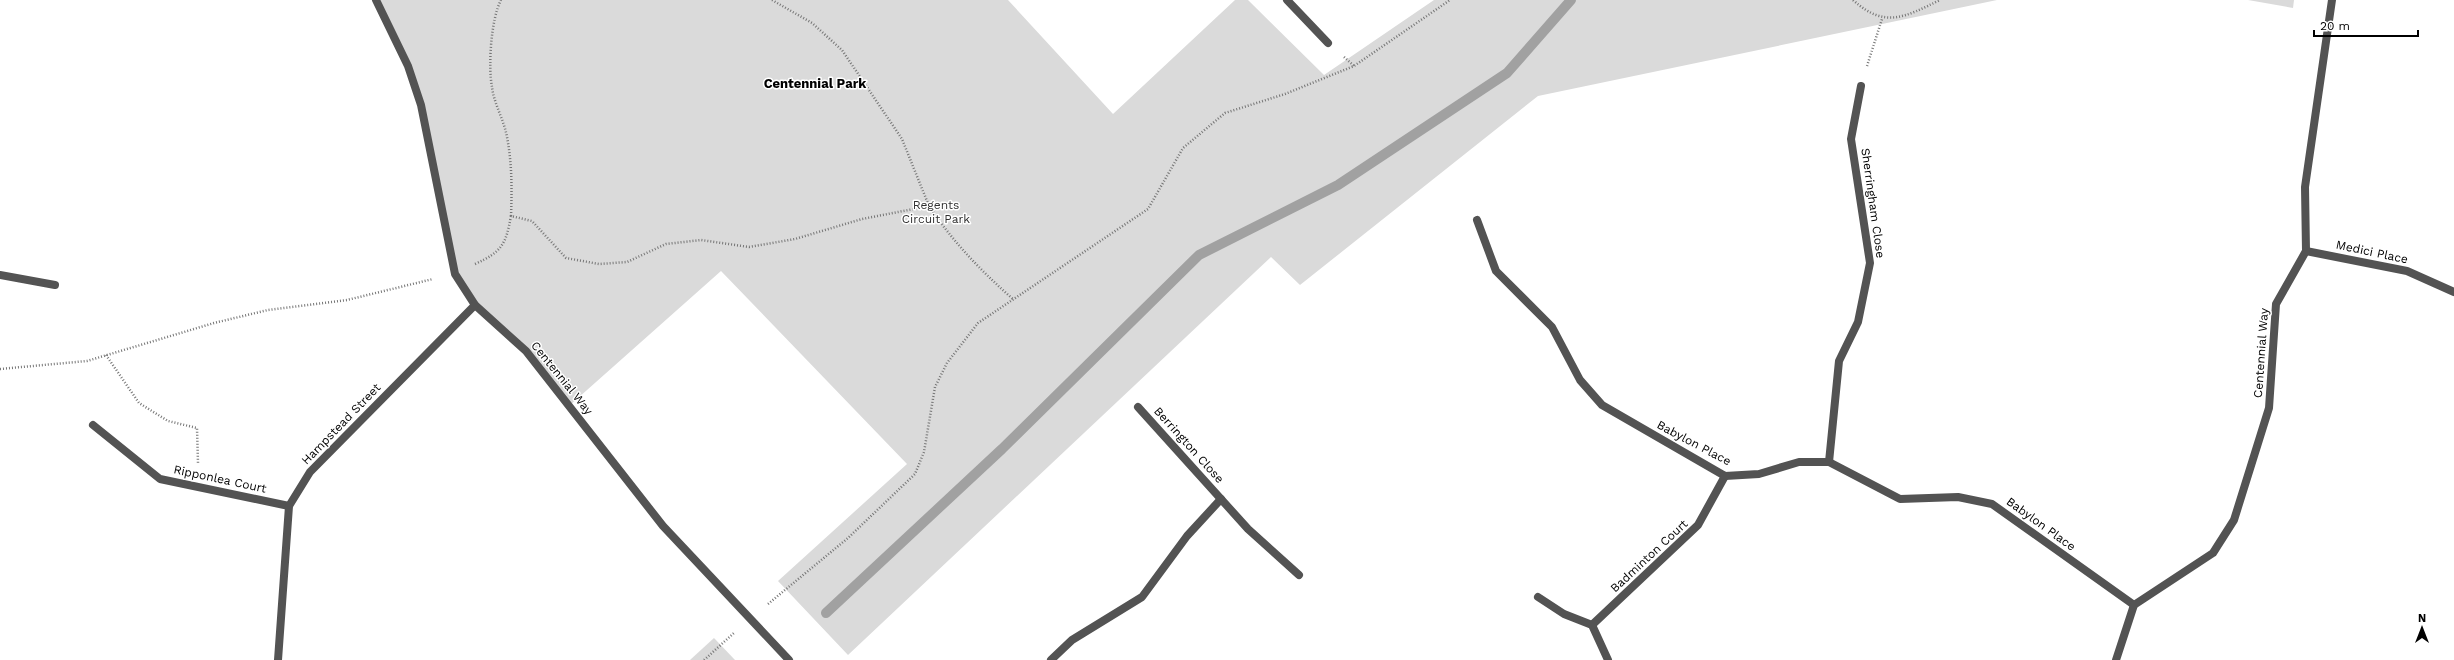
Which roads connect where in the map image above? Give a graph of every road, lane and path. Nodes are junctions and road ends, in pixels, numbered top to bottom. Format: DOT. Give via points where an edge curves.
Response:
graph roads {
  1 [pos="376,0"];
  2 [pos="501,0"];
  3 [pos="772,0"];
  4 [pos="1287,0"];
  5 [pos="1450,0"];
  6 [pos="1853,0"];
  7 [pos="1940,0"];
  8 [pos="2332,0"];
  9 [pos="1882,18"];
  10 [pos="1328,43"];
  11 [pos="1861,86"];
  12 [pos="929,206"];
  13 [pos="511,216"];
  14 [pos="1477,220"];
  15 [pos="2306,251"];
  16 [pos="455,274"];
  17 [pos="0,275"];
  18 [pos="55,285"];
  19 [pos="2454,292"];
  20 [pos="1014,300"];
  21 [pos="475,305"];
  22 [pos="106,355"];
  23 [pos="0,368"];
  24 [pos="1138,407"];
  25 [pos="93,425"];
  26 [pos="1829,462"];
  27 [pos="1725,476"];
  28 [pos="198,487"];
  29 [pos="1222,499"];
  30 [pos="289,506"];
  31 [pos="1299,575"];
  32 [pos="1538,597"];
  33 [pos="2134,605"];
  34 [pos="750,618"];
  35 [pos="1592,625"];
  36 [pos="278,660"];
  37 [pos="704,660"];
  38 [pos="789,660"];
  39 [pos="1051,660"];
  40 [pos="1608,660"];
  41 [pos="2116,660"];
  1 -- 16 [label="street, Centennial Way" via="408,66 421,105"];
  2 -- 13 [label="path" via="496,9 492,87 507,135 513,178"];
  3 -- 12 [label="path" via="812,23 842,50 902,139"];
  4 -- 10 [label="street"];
  5 -- 20 [label="path" via="1354,66 1286,94 1225,113 1183,148 1148,209"];
  6 -- 9 [label="path" via="1862,8"];
  7 -- 9 [label="path" via="1909,15"];
  8 -- 15 [label="street" via="2305,187"];
  9 -- 11 [label="path"];
  11 -- 26 [label="street, Sherringham Close" via="1851,139 1870,263 1858,322 1839,361"];
  12 -- 13 [label="path" via="862,219 795,239 748,247 702,240 666,244 627,262 599,264 566,258 532,221"];
  12 -- 20 [label="path" via="949,236"];
  13 -- 16 [label="path" via="507,239 492,256"];
  14 -- 27 [label="street, Babylon Place" via="1496,271 1552,327 1580,380 1602,405"];
  15 -- 19 [label="street, Medici Place" via="2407,271"];
  15 -- 33 [label="street, Centennial Way" via="2276,304 2269,408 2234,520 2214,553"];
  16 -- 21 [label="street, Centennial Way"];
  16 -- 22 [label="path" via="347,300 260,312 214,322"];
  17 -- 18 [label="street"];
  20 -- 34 [label="path" via="978,322 947,363 935,388 924,452 915,474 830,554"];
  21 -- 30 [label="street, Hampstead Street" via="310,472"];
  21 -- 34 [label="street, Centennial Way" via="526,351 663,526"];
  22 -- 23 [label="path" via="87,361"];
  22 -- 28 [label="path" via="139,403 168,421 197,428"];
  24 -- 29 [label="street, Berrington Close"];
  25 -- 28 [label="street, Ripponlea Court" via="160,479"];
  26 -- 27 [label="street, Babylon Place" via="1799,462 1759,474"];
  26 -- 33 [label="street, Babylon Place" via="1900,499 1958,497 1992,504"];
  27 -- 35 [label="street, Badminton Court" via="1698,525"];
  28 -- 30 [label="street, Ripponlea Court"];
  29 -- 31 [label="street, Berrington Close" via="1248,529"];
  29 -- 39 [label="street, Berrington Close" via="1187,536 1142,597 1072,640"];
  30 -- 36 [label="street, Hampstead Street"];
  32 -- 35 [label="street" via="1564,614"];
  33 -- 41 [label="street"];
  34 -- 37 [label="path"];
  34 -- 38 [label="street, Centennial Way"];
  35 -- 40 [label="street"];
}
